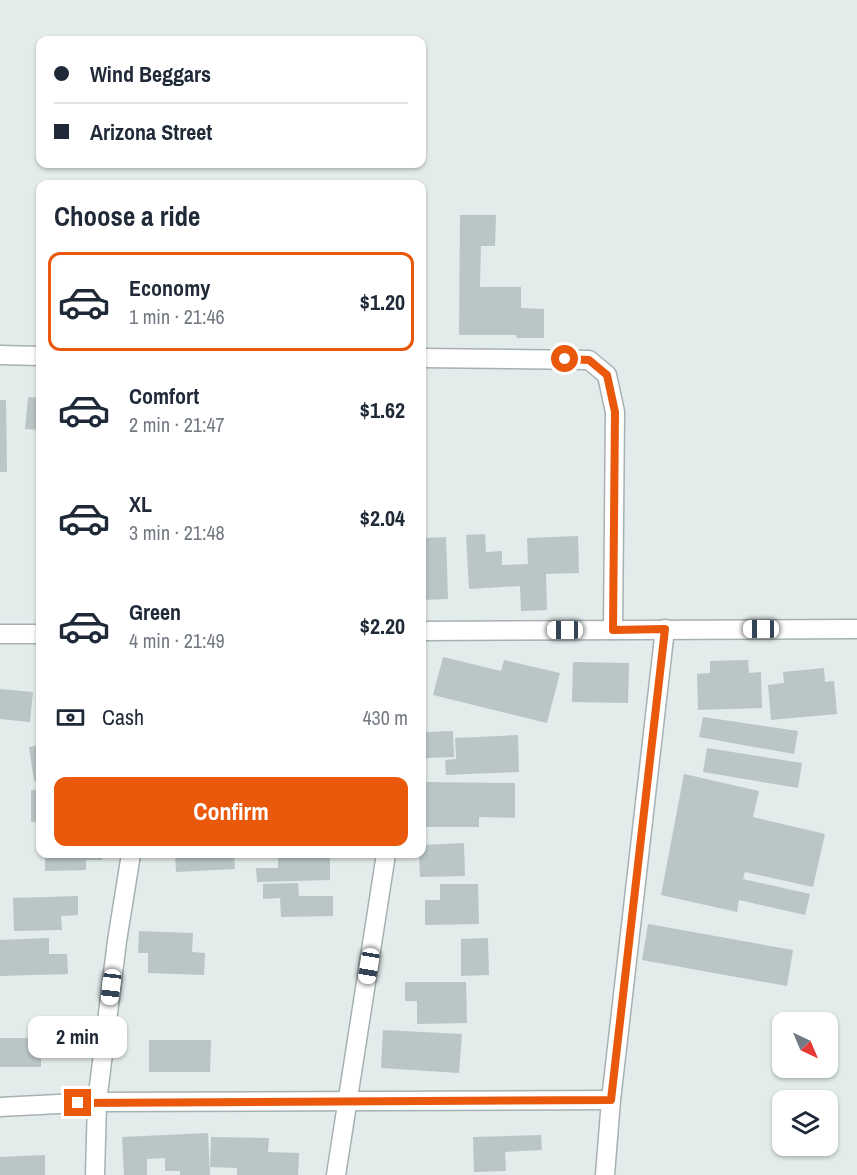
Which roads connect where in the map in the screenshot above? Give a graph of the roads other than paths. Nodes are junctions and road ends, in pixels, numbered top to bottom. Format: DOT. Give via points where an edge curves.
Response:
graph roads {
  1 [pos="0,356"];
  2 [pos="36,356"];
  3 [pos="426,358"];
  4 [pos="665,629"];
  5 [pos="857,629"];
  6 [pos="613,630"];
  7 [pos="426,631"];
  8 [pos="0,634"];
  9 [pos="36,634"];
  10 [pos="130,858"];
  11 [pos="385,858"];
  12 [pos="611,1100"];
  13 [pos="97,1102"];
  14 [pos="349,1102"];
  15 [pos="0,1107"];
  16 [pos="95,1175"];
  17 [pos="336,1175"];
  18 [pos="605,1175"];
  1 -- 2 [label="street"];
  3 -- 6 [label="street" via="589,360 607,375 615,412"];
  4 -- 5 [label="street"];
  4 -- 6 [label="street"];
  4 -- 12 [label="street"];
  6 -- 7 [label="street"];
  8 -- 9 [label="street"];
  10 -- 13 [label="street"];
  11 -- 14 [label="street"];
  12 -- 14 [label="street"];
  12 -- 18 [label="street"];
  13 -- 14 [label="street"];
  13 -- 15 [label="street"];
  13 -- 16 [label="street"];
  14 -- 17 [label="street"];
}
